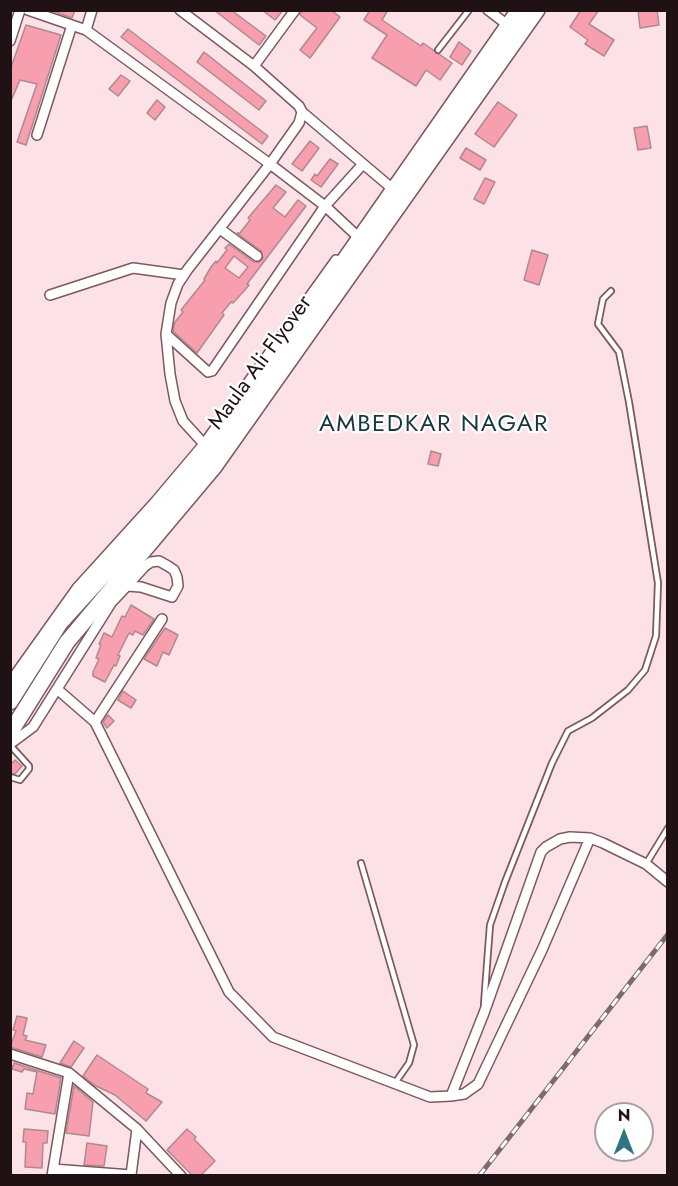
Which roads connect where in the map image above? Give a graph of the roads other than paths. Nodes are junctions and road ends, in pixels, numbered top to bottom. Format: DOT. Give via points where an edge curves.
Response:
graph roads {
  1 [pos="20,10"];
  2 [pos="28,10"];
  3 [pos="92,10"];
  4 [pos="180,10"];
  5 [pos="295,10"];
  6 [pos="469,10"];
  7 [pos="488,10"];
  8 [pos="514,10"];
  9 [pos="519,10"];
  10 [pos="537,10"];
  11 [pos="505,23"];
  12 [pos="72,25"];
  13 [pos="86,30"];
  14 [pos="10,41"];
  15 [pos="438,50"];
  16 [pos="254,66"];
  17 [pos="302,112"];
  18 [pos="37,135"];
  19 [pos="270,164"];
  20 [pos="363,164"];
  21 [pos="388,186"];
  22 [pos="324,207"];
  23 [pos="220,229"];
  24 [pos="355,234"];
  25 [pos="257,256"];
  26 [pos="184,275"];
  27 [pos="611,291"];
  28 [pos="50,296"];
  29 [pos="166,334"];
  30 [pos="204,444"];
  31 [pos="127,586"];
  32 [pos="162,619"];
  33 [pos="10,682"];
  34 [pos="57,689"];
  35 [pos="10,702"];
  36 [pos="95,722"];
  37 [pos="13,730"];
  38 [pos="10,745"];
  39 [pos="10,777"];
  40 [pos="668,828"];
  41 [pos="590,838"];
  42 [pos="361,863"];
  43 [pos="646,864"];
  44 [pos="668,882"];
  45 [pos="484,1013"];
  46 [pos="10,1054"];
  47 [pos="69,1073"];
  48 [pos="395,1083"];
  49 [pos="451,1096"];
  50 [pos="137,1129"];
  51 [pos="53,1172"];
  52 [pos="181,1176"];
  1 -- 14 [label="street"];
  2 -- 12 [label="street"];
  3 -- 13 [label="street"];
  4 -- 16 [label="street"];
  5 -- 16 [label="street"];
  6 -- 15 [label="lane"];
  7 -- 11 [label="street"];
  8 -- 11 [label="street"];
  9 -- 35 [label="main road, Maula Ali Flyover" via="206,460 60,624"];
  10 -- 37 [label="main road, Maula Ali Flyover" via="214,467 67,642"];
  11 -- 21 [label="street"];
  12 -- 13 [label="street"];
  12 -- 18 [label="street"];
  13 -- 19 [label="street"];
  16 -- 17 [label="street"];
  17 -- 19 [label="street" via="299,123"];
  17 -- 20 [label="street"];
  19 -- 22 [label="street"];
  19 -- 23 [label="street"];
  20 -- 21 [label="street"];
  20 -- 22 [label="street"];
  21 -- 24 [label="street"];
  22 -- 24 [label="street"];
  22 -- 29 [label="street" via="213,371 208,372"];
  23 -- 25 [label="street"];
  23 -- 26 [label="street"];
  24 -- 30 [label="street"];
  26 -- 28 [label="street" via="133,268"];
  26 -- 29 [label="street" via="171,303"];
  27 -- 45 [label="lane" via="603,299 598,324 619,352 629,402 658,583 656,636 645,670 628,690 568,731 552,763 490,925"];
  29 -- 30 [label="street" via="179,414"];
  30 -- 33 [label="street" via="77,588"];
  31 -- 31 [label="street" via="145,566 159,561 174,570 178,586 172,597"];
  31 -- 34 [label="street" via="111,603"];
  32 -- 36 [label="street"];
  34 -- 36 [label="street"];
  34 -- 38 [label="street" via="33,727"];
  36 -- 48 [label="street" via="229,992 273,1036"];
  38 -- 39 [label="lane" via="29,765 20,780"];
  40 -- 43 [label="lane"];
  41 -- 43 [label="street"];
  41 -- 45 [label="street" via="560,839 541,852"];
  41 -- 49 [label="street" via="478,1084 464,1094"];
  42 -- 48 [label="lane" via="414,1045 409,1063"];
  43 -- 44 [label="street"];
  45 -- 49 [label="street"];
  46 -- 47 [label="street"];
  47 -- 50 [label="street"];
  47 -- 51 [label="street"];
  48 -- 49 [label="street" via="430,1097"];
  50 -- 51 [label="street" via="131,1175"];
  50 -- 52 [label="street"];
}
